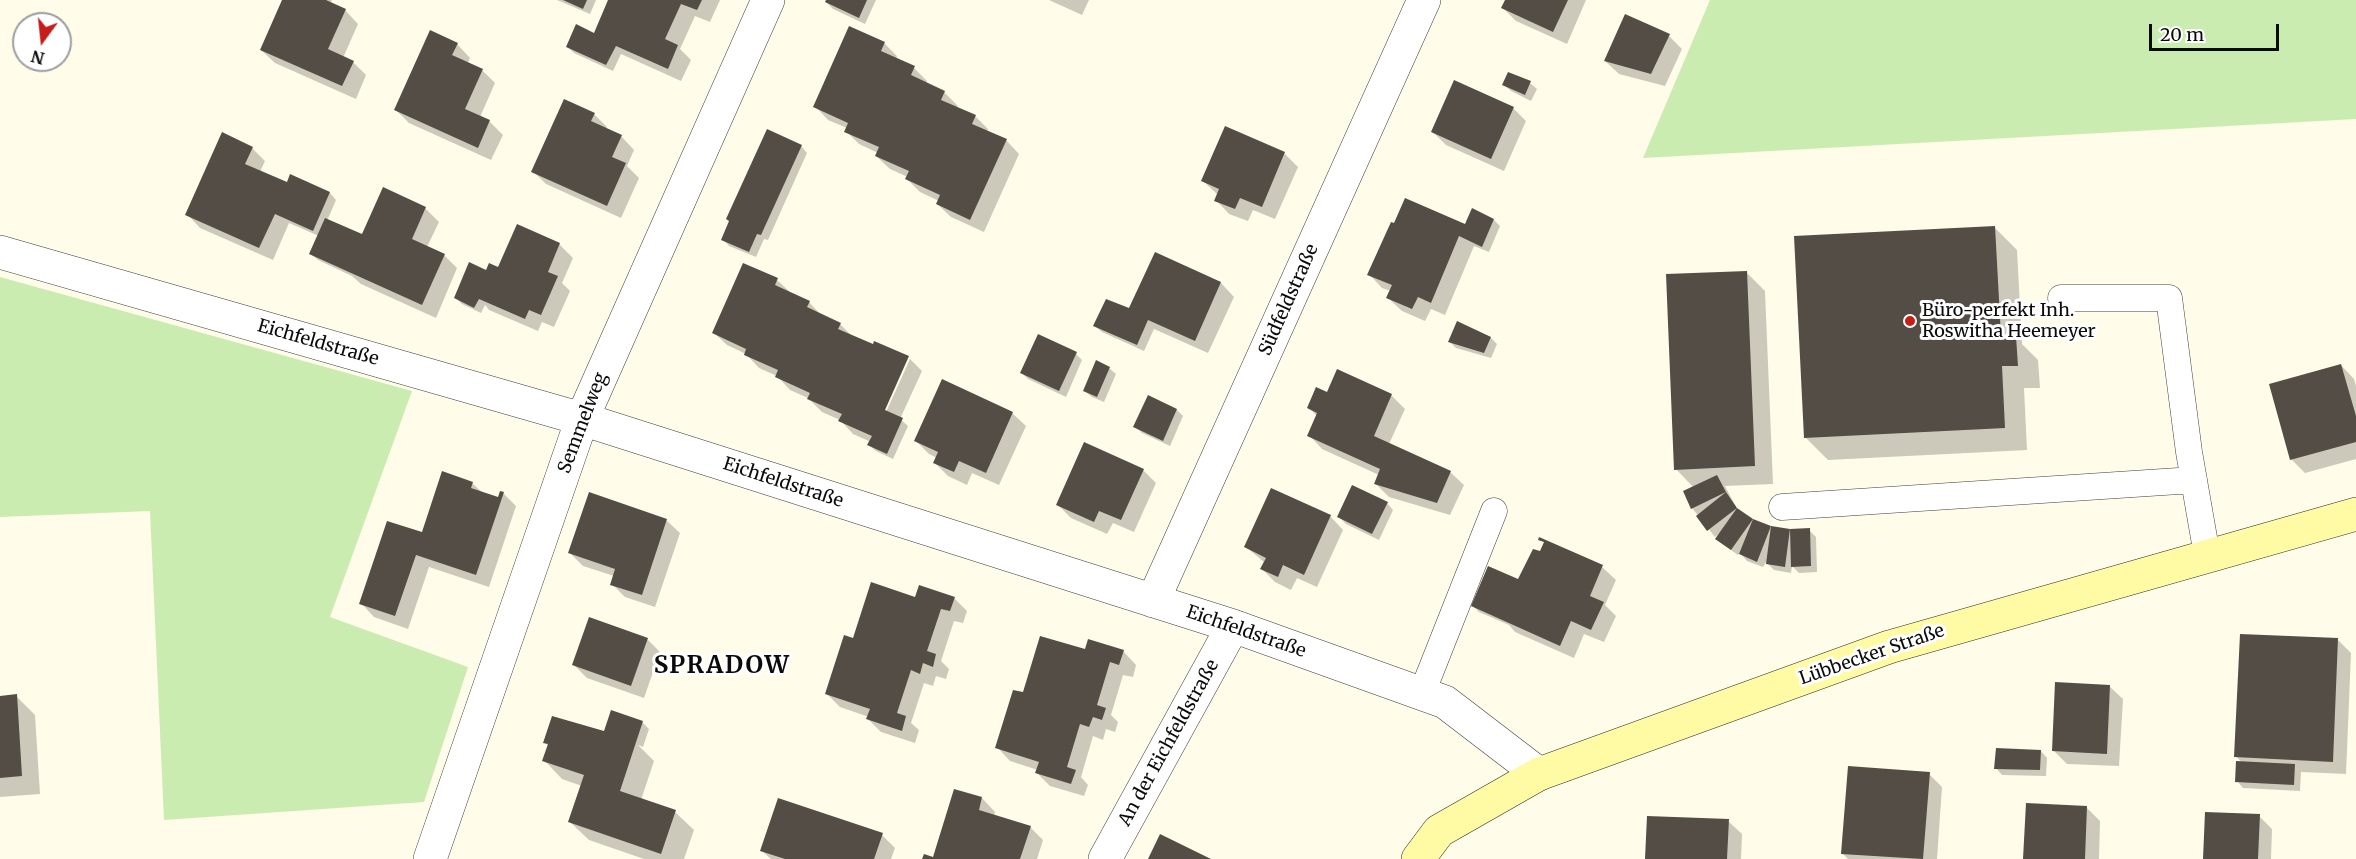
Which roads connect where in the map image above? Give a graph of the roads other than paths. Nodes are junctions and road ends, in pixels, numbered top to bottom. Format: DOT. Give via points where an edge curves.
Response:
graph roads {
  1 [pos="768,0"];
  2 [pos="1424,0"];
  3 [pos="0,252"];
  4 [pos="2061,298"];
  5 [pos="582,418"];
  6 [pos="2194,480"];
  7 [pos="1782,507"];
  8 [pos="1494,511"];
  9 [pos="2356,514"];
  10 [pos="2207,555"];
  11 [pos="1153,601"];
  12 [pos="1233,626"];
  13 [pos="1422,693"];
  14 [pos="1539,774"];
  15 [pos="430,859"];
  16 [pos="1105,859"];
  17 [pos="1418,859"];
  1 -- 5 [label="street, Semmelweg"];
  2 -- 11 [label="street, Südfeldstraße"];
  3 -- 5 [label="street, Eichfeldstraße"];
  4 -- 6 [label="lane" via="2169,298"];
  5 -- 11 [label="street, Eichfeldstraße"];
  5 -- 15 [label="street, Semmelweg"];
  6 -- 7 [label="lane"];
  6 -- 10 [label="lane"];
  8 -- 13 [label="lane"];
  9 -- 10 [label="main road, Lübbecker Straße"];
  10 -- 14 [label="main road, Lübbecker Straße" via="1889,647"];
  11 -- 12 [label="street, Eichfeldstraße"];
  12 -- 13 [label="street, Eichfeldstraße"];
  12 -- 16 [label="street, An der Eichfeldstraße"];
  13 -- 14 [label="street, Eichfeldstraße" via="1445,702"];
  14 -- 17 [label="main road, Lübbecker Straße" via="1439,831"];
}
